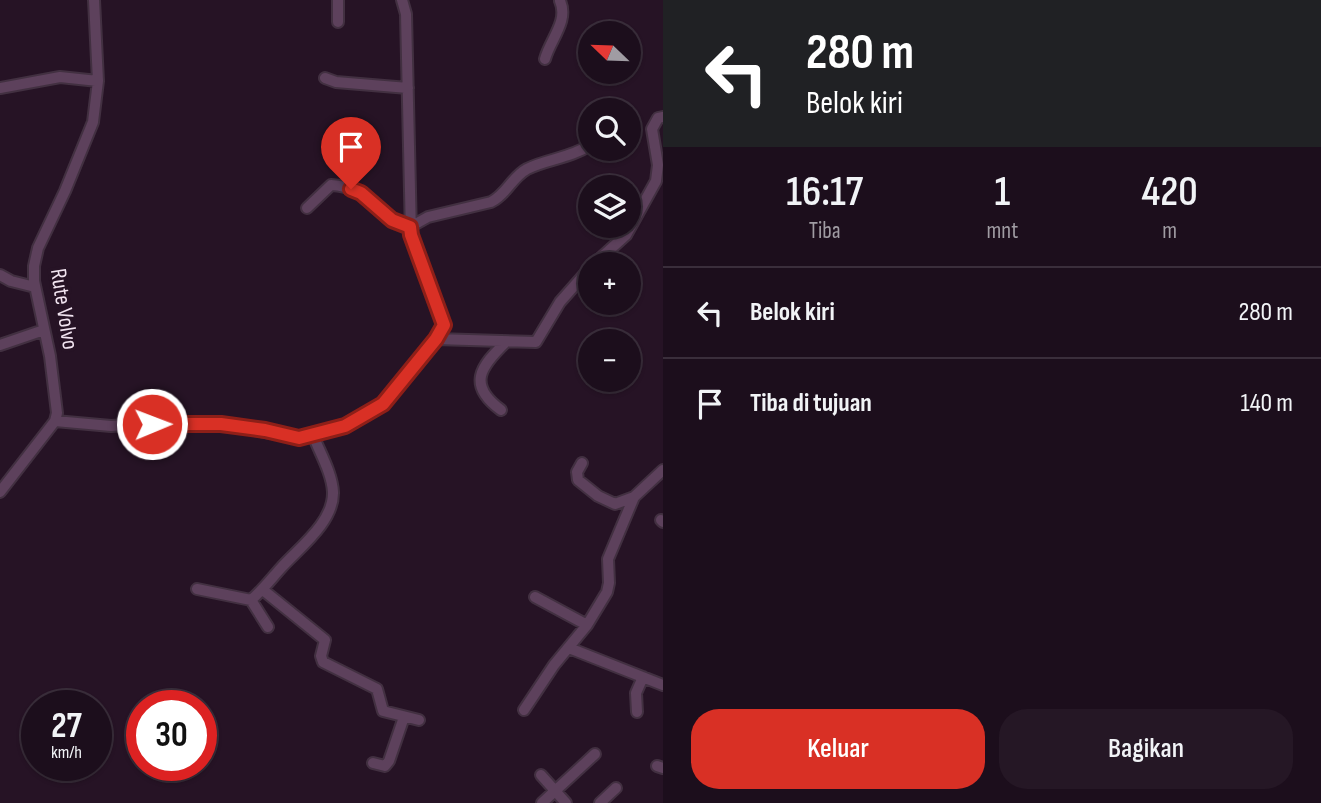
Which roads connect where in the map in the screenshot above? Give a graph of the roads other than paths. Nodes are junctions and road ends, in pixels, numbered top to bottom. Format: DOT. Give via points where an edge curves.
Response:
graph roads {
  1 [pos="94,0"];
  2 [pos="338,0"];
  3 [pos="402,0"];
  4 [pos="560,1"];
  5 [pos="338,22"];
  6 [pos="545,59"];
  7 [pos="325,78"];
  8 [pos="97,81"];
  9 [pos="0,88"];
  10 [pos="408,88"];
  11 [pos="663,117"];
  12 [pos="578,150"];
  13 [pos="307,208"];
  14 [pos="410,227"];
  15 [pos="607,252"];
  16 [pos="0,275"];
  17 [pos="578,282"];
  18 [pos="35,287"];
  19 [pos="44,330"];
  20 [pos="436,339"];
  21 [pos="506,342"];
  22 [pos="0,345"];
  23 [pos="501,410"];
  24 [pos="55,421"];
  25 [pos="313,435"];
  26 [pos="582,463"];
  27 [pos="661,475"];
  28 [pos="0,492"];
  29 [pos="634,497"];
  30 [pos="197,589"];
  31 [pos="263,590"];
  32 [pos="535,597"];
  33 [pos="251,600"];
  34 [pos="587,625"];
  35 [pos="268,627"];
  36 [pos="569,648"];
  37 [pos="643,677"];
  38 [pos="663,685"];
  39 [pos="524,710"];
  40 [pos="637,712"];
  41 [pos="404,717"];
  42 [pos="419,720"];
  43 [pos="595,754"];
  44 [pos="373,763"];
  45 [pos="541,775"];
  46 [pos="616,788"];
  47 [pos="555,791"];
  48 [pos="542,803"];
  49 [pos="566,803"];
  50 [pos="600,803"];
  1 -- 8 [label="street, Rute Volvo"];
  2 -- 5 [label="street"];
  3 -- 10 [label="street"];
  4 -- 6 [label="street" via="558,31"];
  7 -- 10 [label="street"];
  8 -- 9 [label="street" via="60,77"];
  8 -- 18 [label="street, Rute Volvo" via="93,122 38,248"];
  10 -- 14 [label="street"];
  11 -- 15 [label="street" via="652,129 656,181 626,235"];
  12 -- 14 [label="street" via="527,169 491,202"];
  13 -- 14 [label="street" via="336,185 361,193 392,220"];
  14 -- 20 [label="street" via="443,321"];
  16 -- 18 [label="street"];
  17 -- 21 [label="street" via="536,342"];
  18 -- 19 [label="street, Rute Volvo"];
  19 -- 22 [label="street"];
  19 -- 24 [label="street, Rute Volvo"];
  20 -- 21 [label="street"];
  20 -- 25 [label="street" via="383,404 345,426"];
  21 -- 23 [label="street" via="480,376 485,395"];
  24 -- 25 [label="street" via="111,426 221,424 299,438"];
  24 -- 28 [label="street"];
  25 -- 31 [label="street" via="333,489 332,502 313,534"];
  26 -- 29 [label="street" via="578,480 598,496 615,504"];
  27 -- 29 [label="street"];
  29 -- 34 [label="street" via="608,559 607,592"];
  30 -- 33 [label="street"];
  31 -- 33 [label="street"];
  31 -- 41 [label="street" via="325,640 323,662 377,689 383,710"];
  32 -- 34 [label="street"];
  33 -- 35 [label="street"];
  34 -- 36 [label="street"];
  36 -- 37 [label="street"];
  36 -- 39 [label="street"];
  37 -- 38 [label="street"];
  37 -- 40 [label="street" via="636,693"];
  41 -- 42 [label="street"];
  41 -- 44 [label="street" via="389,761 385,766"];
  43 -- 47 [label="street"];
  45 -- 47 [label="street"];
  46 -- 50 [label="street"];
  47 -- 48 [label="street"];
  47 -- 49 [label="street"];
}
